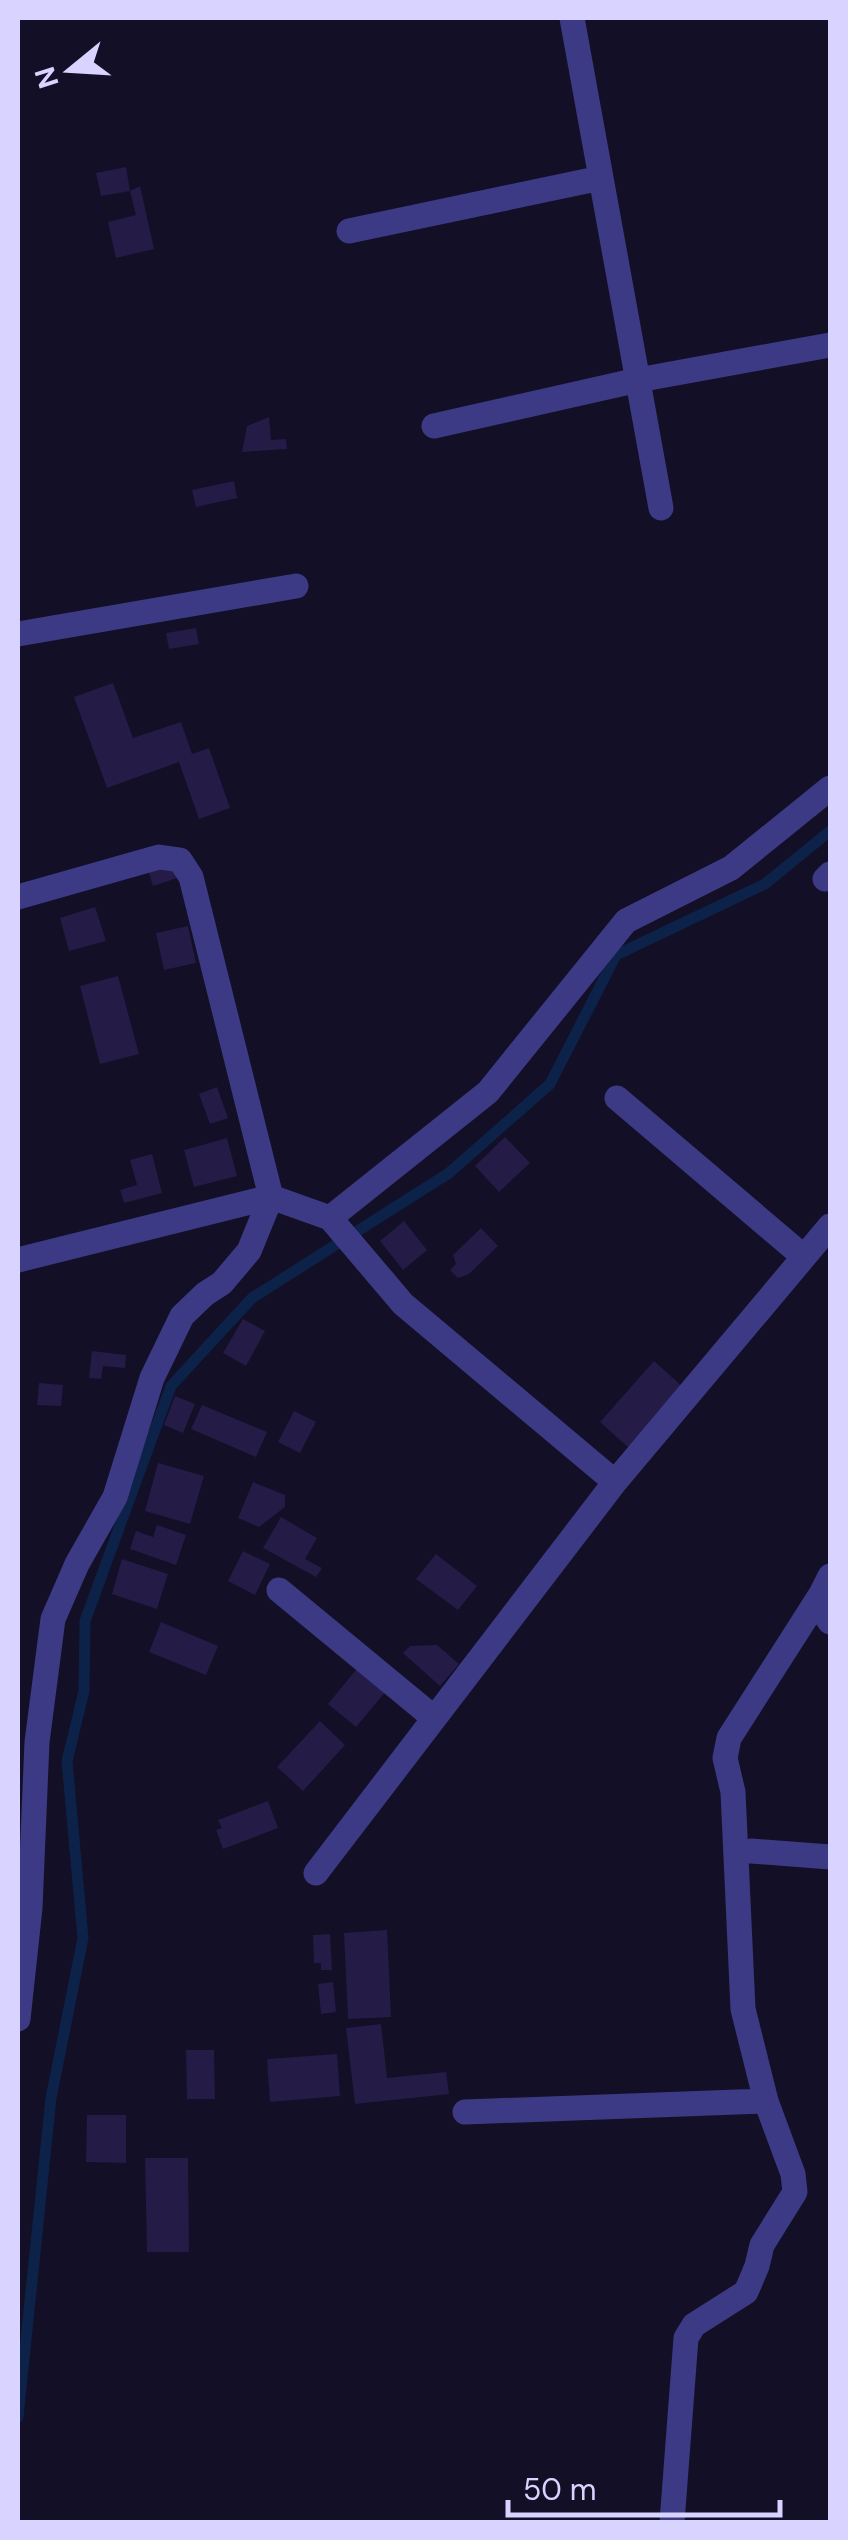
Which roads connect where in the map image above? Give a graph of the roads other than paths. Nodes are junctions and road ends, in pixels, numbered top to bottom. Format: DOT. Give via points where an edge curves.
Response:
graph roads {
  1 [pos="572,18"];
  2 [pos="601,178"];
  3 [pos="349,231"];
  4 [pos="830,345"];
  5 [pos="638,380"];
  6 [pos="434,426"];
  7 [pos="661,508"];
  8 [pos="296,586"];
  9 [pos="18,634"];
  10 [pos="830,788"];
  11 [pos="18,897"];
  12 [pos="617,1098"];
  13 [pos="271,1197"];
  14 [pos="330,1218"];
  15 [pos="830,1226"];
  16 [pos="804,1257"];
  17 [pos="18,1260"];
  18 [pos="615,1482"];
  19 [pos="826,1585"];
  20 [pos="279,1590"];
  21 [pos="830,1622"];
  22 [pos="434,1718"];
  23 [pos="750,1850"];
  24 [pos="830,1857"];
  25 [pos="316,1873"];
  26 [pos="18,2019"];
  27 [pos="766,2101"];
  28 [pos="465,2112"];
  29 [pos="672,2522"];
  1 -- 2 [label="street"];
  2 -- 3 [label="street"];
  2 -- 5 [label="street"];
  4 -- 5 [label="street"];
  5 -- 6 [label="street"];
  5 -- 7 [label="street"];
  8 -- 9 [label="street"];
  10 -- 14 [label="street" via="731,868 626,922 488,1092"];
  11 -- 13 [label="street" via="160,857 180,860 191,877"];
  12 -- 16 [label="street"];
  13 -- 14 [label="street"];
  13 -- 17 [label="street"];
  13 -- 26 [label="street" via="249,1251 182,1316 152,1378 114,1497 53,1619 37,1742"];
  14 -- 18 [label="street" via="403,1304"];
  15 -- 16 [label="street"];
  16 -- 18 [label="street"];
  18 -- 22 [label="street"];
  19 -- 21 [label="street" via="820,1608"];
  19 -- 27 [label="street" via="729,1738 725,1758 733,1792 743,2009"];
  20 -- 22 [label="street"];
  22 -- 25 [label="street"];
  23 -- 24 [label="street"];
  27 -- 28 [label="street"];
  27 -- 29 [label="street" via="795,2192 762,2245 746,2292 694,2325 686,2338"];
}
